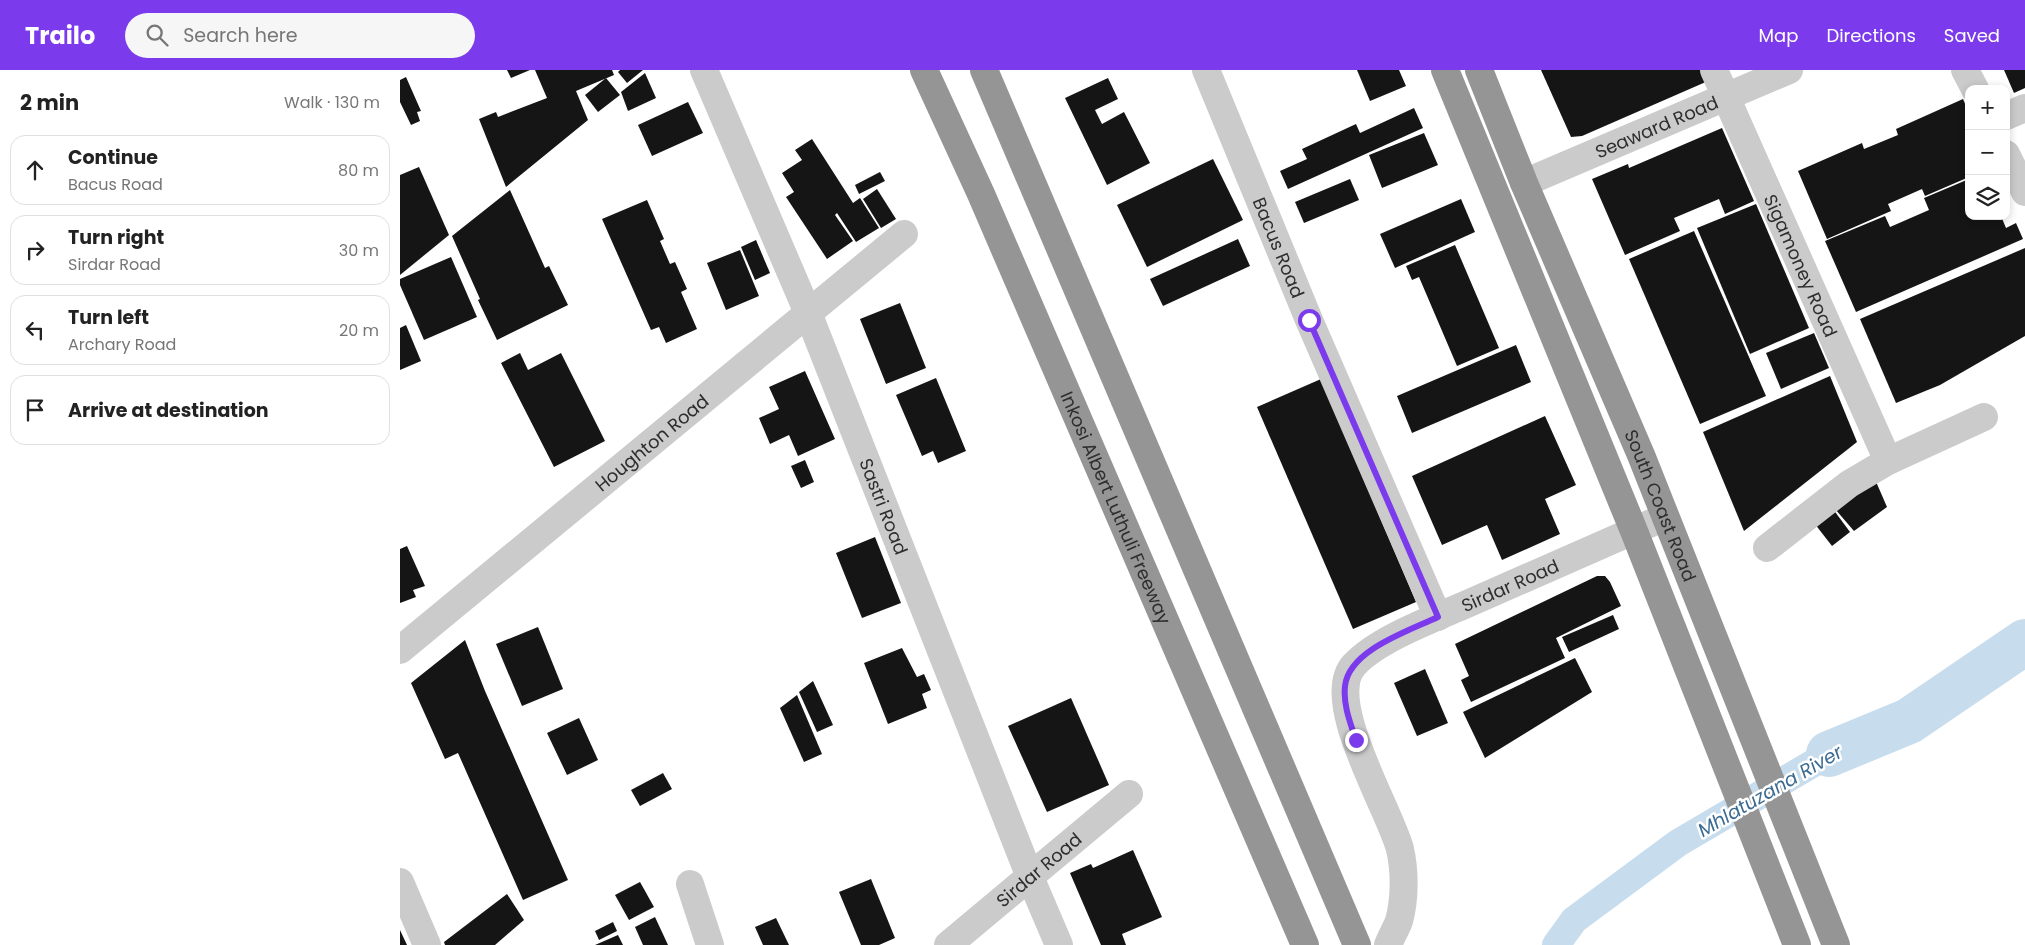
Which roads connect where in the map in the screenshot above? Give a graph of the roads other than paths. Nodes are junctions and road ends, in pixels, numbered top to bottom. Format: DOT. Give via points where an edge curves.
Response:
graph roads {
  1 [pos="704,70"];
  2 [pos="924,70"];
  3 [pos="984,70"];
  4 [pos="1206,70"];
  5 [pos="1445,70"];
  6 [pos="1479,70"];
  7 [pos="1714,70"];
  8 [pos="1789,70"];
  9 [pos="1965,70"];
  10 [pos="1972,85"];
  11 [pos="1726,96"];
  12 [pos="2025,108"];
  13 [pos="2010,114"];
  14 [pos="2010,162"];
  15 [pos="1524,183"];
  16 [pos="2025,192"];
  17 [pos="904,234"];
  18 [pos="808,314"];
  19 [pos="1984,417"];
  20 [pos="1888,461"];
  21 [pos="1665,517"];
  22 [pos="1634,531"];
  23 [pos="1767,548"];
  24 [pos="1438,617"];
  25 [pos="400,650"];
  26 [pos="1129,794"];
  27 [pos="1030,877"];
  28 [pos="400,882"];
  29 [pos="690,884"];
  30 [pos="1301,937"];
  31 [pos="427,945"];
  32 [pos="710,945"];
  33 [pos="948,945"];
  34 [pos="1059,945"];
  35 [pos="1357,945"];
  36 [pos="1388,945"];
  37 [pos="1797,945"];
  38 [pos="1836,945"];
  1 -- 18 [label="street, Sastri Road"];
  2 -- 30 [label="highway, Inkosi Albert Luthuli Freeway"];
  3 -- 35 [label="highway"];
  4 -- 24 [label="street, Bacus Road" via="1309,320"];
  5 -- 22 [label="highway, South Coast Road"];
  6 -- 15 [label="highway, South Coast Road"];
  7 -- 11 [label="street, Sigamoney Road"];
  8 -- 11 [label="street, Seaward Road"];
  9 -- 10 [label="street"];
  11 -- 15 [label="street, Seaward Road"];
  11 -- 20 [label="street, Sigamoney Road"];
  12 -- 13 [label="street"];
  14 -- 16 [label="street"];
  15 -- 21 [label="highway, South Coast Road"];
  17 -- 18 [label="street, Houghton Road"];
  18 -- 25 [label="street, Houghton Road"];
  18 -- 27 [label="street, Sastri Road"];
  19 -- 20 [label="street"];
  20 -- 23 [label="street" via="1849,484"];
  21 -- 22 [label="street, Sirdar Road"];
  21 -- 38 [label="highway, South Coast Road"];
  22 -- 24 [label="street, Sirdar Road"];
  22 -- 37 [label="highway, South Coast Road"];
  24 -- 36 [label="street, Sirdar Road" via="1373,648 1353,666 1345,685 1346,709 1356,740 1400,849 1404,883 1399,920"];
  26 -- 27 [label="street, Sirdar Road"];
  27 -- 33 [label="street, Sirdar Road"];
  27 -- 34 [label="street, Sastri Road"];
  28 -- 31 [label="street"];
  29 -- 32 [label="street"];
}
